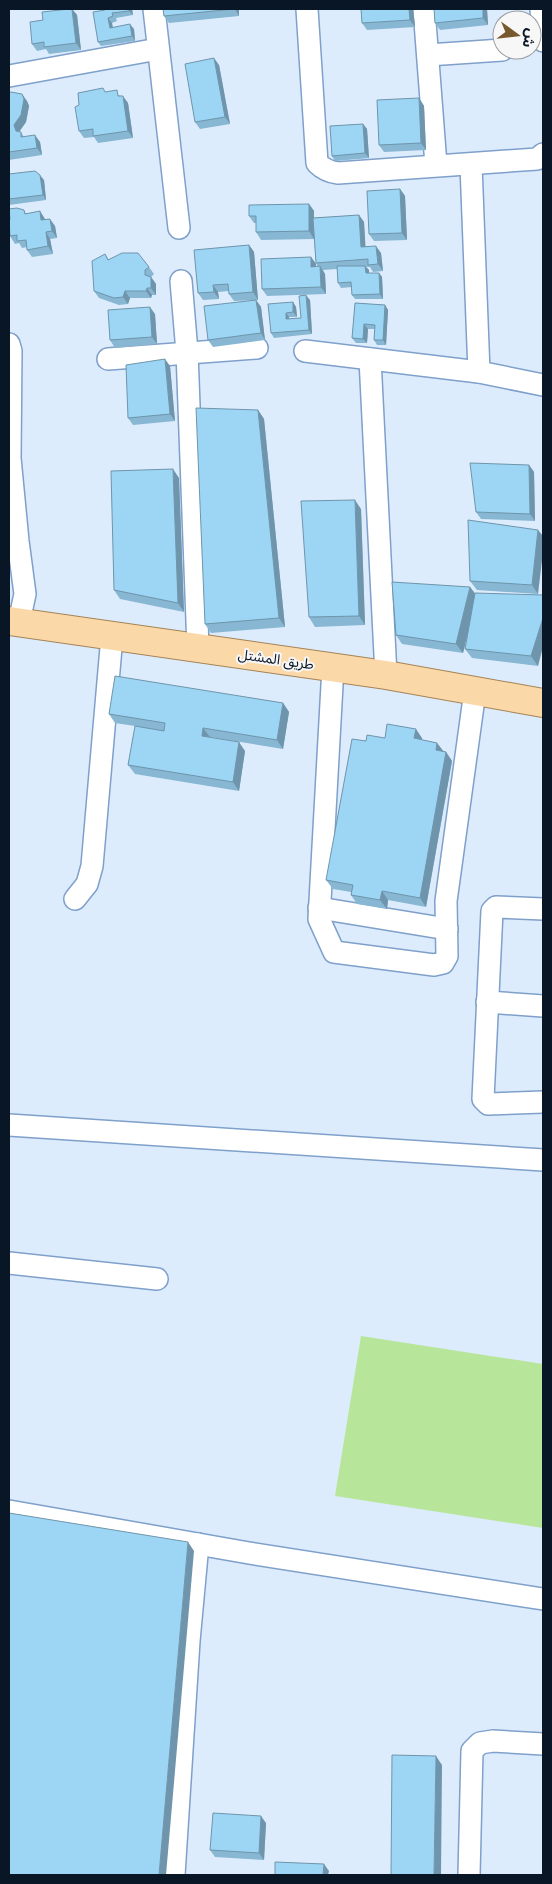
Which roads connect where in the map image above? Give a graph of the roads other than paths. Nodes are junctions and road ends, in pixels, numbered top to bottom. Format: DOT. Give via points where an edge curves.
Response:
graph roads {
  1 [pos="154,9"];
  2 [pos="307,9"];
  3 [pos="424,9"];
  4 [pos="541,9"];
  5 [pos="543,41"];
  6 [pos="158,49"];
  7 [pos="492,51"];
  8 [pos="428,55"];
  9 [pos="9,76"];
  10 [pos="543,154"];
  11 [pos="436,165"];
  12 [pos="471,165"];
  13 [pos="179,228"];
  14 [pos="181,281"];
  15 [pos="9,344"];
  16 [pos="257,348"];
  17 [pos="305,351"];
  18 [pos="187,352"];
  19 [pos="108,359"];
  20 [pos="370,359"];
  21 [pos="478,372"];
  22 [pos="543,384"];
  23 [pos="14,622"];
  24 [pos="112,636"];
  25 [pos="198,648"];
  26 [pos="333,667"];
  27 [pos="386,675"];
  28 [pos="475,691"];
  29 [pos="543,703"];
  30 [pos="75,899"];
  31 [pos="320,908"];
  32 [pos="543,909"];
  33 [pos="447,928"];
  34 [pos="488,1002"];
  35 [pos="543,1006"];
  36 [pos="543,1102"];
  37 [pos="9,1124"];
  38 [pos="543,1160"];
  39 [pos="9,1262"];
  40 [pos="157,1279"];
  41 [pos="9,1511"];
  42 [pos="198,1544"];
  43 [pos="543,1599"];
  44 [pos="543,1744"];
  45 [pos="174,1875"];
  46 [pos="469,1875"];
  1 -- 6 [label="street"];
  2 -- 11 [label="street" via="317,163 338,173"];
  3 -- 8 [label="street"];
  4 -- 5 [label="street"];
  6 -- 9 [label="street"];
  6 -- 13 [label="street"];
  7 -- 8 [label="street"];
  8 -- 11 [label="street"];
  10 -- 12 [label="street" via="537,159"];
  11 -- 12 [label="street"];
  12 -- 21 [label="street"];
  14 -- 18 [label="street"];
  15 -- 23 [label="street" via="12,395 10,458 25,594"];
  16 -- 18 [label="street"];
  17 -- 20 [label="street"];
  18 -- 19 [label="street"];
  18 -- 25 [label="street"];
  20 -- 21 [label="street"];
  20 -- 27 [label="street"];
  21 -- 22 [label="street"];
  23 -- 24 [label="main road, طريق المشتل"];
  24 -- 25 [label="main road, طريق المشتل"];
  24 -- 30 [label="street" via="92,866 87,884"];
  25 -- 26 [label="main road, طريق المشتل"];
  26 -- 27 [label="main road, طريق المشتل"];
  26 -- 31 [label="street"];
  27 -- 28 [label="main road, طريق المشتل"];
  28 -- 29 [label="main road, طريق المشتل"];
  28 -- 33 [label="street" via="446,901"];
  31 -- 33 [label="street"];
  31 -- 33 [label="street" via="319,919 334,952 434,965 443,963 447,956"];
  32 -- 34 [label="street" via="494,908 492,911"];
  34 -- 35 [label="street"];
  34 -- 36 [label="street" via="484,1102"];
  37 -- 38 [label="street"];
  39 -- 40 [label="street"];
  41 -- 42 [label="street"];
  42 -- 43 [label="street"];
  42 -- 45 [label="street"];
  44 -- 46 [label="street" via="493,1741 480,1743 472,1751"];
}
